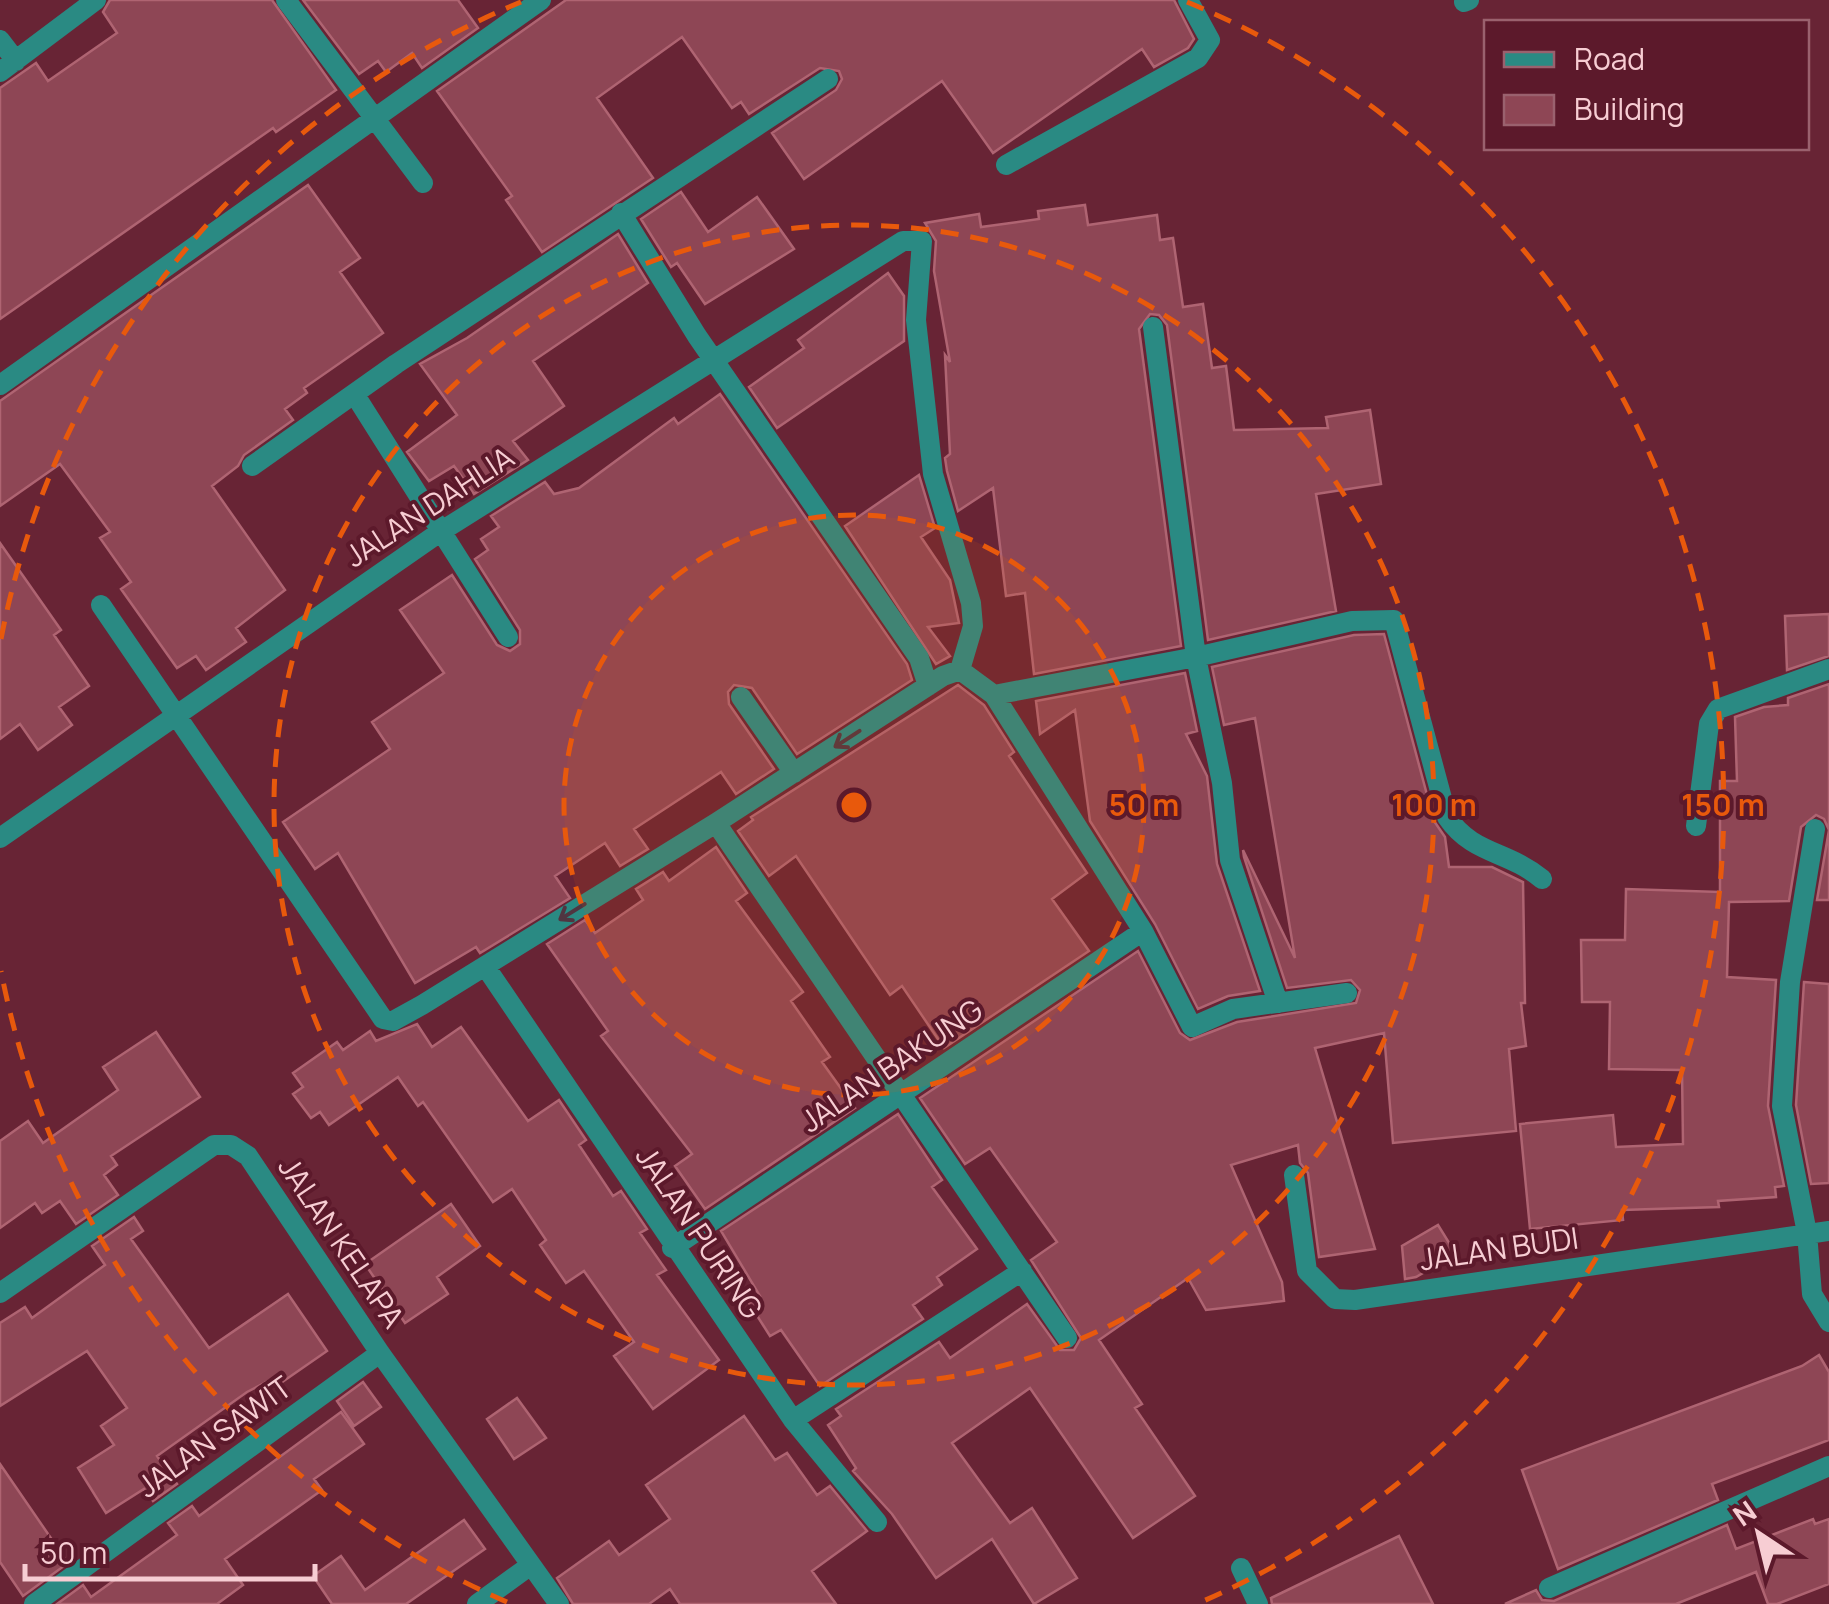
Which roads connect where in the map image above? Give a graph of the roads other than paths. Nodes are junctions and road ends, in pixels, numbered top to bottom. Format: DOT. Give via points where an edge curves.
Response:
graph roads {
  1 [pos="96,0"];
  2 [pos="286,0"];
  3 [pos="540,0"];
  4 [pos="1188,0"];
  5 [pos="0,40"];
  6 [pos="8,67"];
  7 [pos="828,79"];
  8 [pos="377,120"];
  9 [pos="1006,165"];
  10 [pos="423,183"];
  11 [pos="620,213"];
  12 [pos="1153,327"];
  13 [pos="714,360"];
  14 [pos="0,385"];
  15 [pos="356,395"];
  16 [pos="252,466"];
  17 [pos="440,532"];
  18 [pos="101,605"];
  19 [pos="508,637"];
  20 [pos="1196,656"];
  21 [pos="1829,669"];
  22 [pos="960,670"];
  23 [pos="928,686"];
  24 [pos="994,695"];
  25 [pos="740,697"];
  26 [pos="173,716"];
  27 [pos="794,773"];
  28 [pos="716,823"];
  29 [pos="1696,826"];
  30 [pos="1815,829"];
  31 [pos="0,838"];
  32 [pos="1542,879"];
  33 [pos="1142,931"];
  34 [pos="485,966"];
  35 [pos="1348,993"];
  36 [pos="1278,1003"];
  37 [pos="904,1094"];
  38 [pos="1294,1175"];
  39 [pos="1829,1230"];
  40 [pos="1807,1233"];
  41 [pos="672,1248"];
  42 [pos="1022,1270"];
  43 [pos="0,1293"];
  44 [pos="1829,1322"];
  45 [pos="1067,1338"];
  46 [pos="380,1353"];
  47 [pos="793,1420"];
  48 [pos="1829,1466"];
  49 [pos="878,1522"];
  50 [pos="530,1565"];
  51 [pos="1241,1568"];
  52 [pos="1550,1588"];
  53 [pos="34,1604"];
  54 [pos="478,1604"];
  55 [pos="559,1604"];
  56 [pos="1258,1604"];
  1 -- 6 [label="street"];
  2 -- 8 [label="street"];
  3 -- 8 [label="street"];
  4 -- 9 [label="street" via="1210,40 1198,58"];
  5 -- 6 [label="street"];
  7 -- 11 [label="street"];
  8 -- 10 [label="street"];
  8 -- 14 [label="street"];
  11 -- 13 [label="street"];
  11 -- 15 [label="street"];
  12 -- 20 [label="street"];
  13 -- 17 [label="street, JALAN DAHLIA"];
  13 -- 22 [label="street, JALAN DAHLIA" via="903,242 922,241 916,320 933,474 971,603 973,626"];
  13 -- 23 [label="street" via="918,658"];
  15 -- 16 [label="street"];
  15 -- 17 [label="street"];
  17 -- 19 [label="street"];
  17 -- 26 [label="street, JALAN DAHLIA"];
  18 -- 26 [label="street"];
  20 -- 24 [label="street"];
  20 -- 32 [label="street" via="1352,621 1394,620 1447,817 1462,840 1511,856"];
  20 -- 36 [label="street" via="1230,860"];
  21 -- 29 [label="street" via="1718,710 1708,724"];
  22 -- 23 [label="street"];
  22 -- 24 [label="street"];
  23 -- 27 [label="street, one-way"];
  24 -- 33 [label="street"];
  25 -- 27 [label="street"];
  26 -- 31 [label="street, JALAN DAHLIA"];
  26 -- 34 [label="street" via="376,1014 393,1021"];
  27 -- 28 [label="street"];
  28 -- 34 [label="street, one-way"];
  28 -- 37 [label="street"];
  30 -- 40 [label="street" via="1790,982 1782,1106"];
  33 -- 36 [label="street" via="1192,1027 1233,1009"];
  33 -- 37 [label="street, JALAN BAKUNG"];
  34 -- 41 [label="street, JALAN PURING"];
  35 -- 36 [label="street"];
  37 -- 41 [label="street, JALAN BAKUNG"];
  37 -- 42 [label="street"];
  38 -- 40 [label="street, JALAN BUDI" via="1307,1270 1335,1298"];
  39 -- 40 [label="street"];
  40 -- 44 [label="street" via="1812,1294"];
  41 -- 47 [label="street, JALAN PURING"];
  42 -- 45 [label="street"];
  42 -- 47 [label="street"];
  43 -- 46 [label="street, JALAN KELAPA" via="214,1145 231,1145 248,1156"];
  46 -- 50 [label="street, JALAN KELAPA"];
  46 -- 53 [label="street, JALAN SAWIT"];
  47 -- 49 [label="street, JALAN PURING"];
  48 -- 52 [label="street"];
  50 -- 54 [label="street"];
  50 -- 55 [label="street, JALAN KELAPA"];
  51 -- 56 [label="street"];
}
